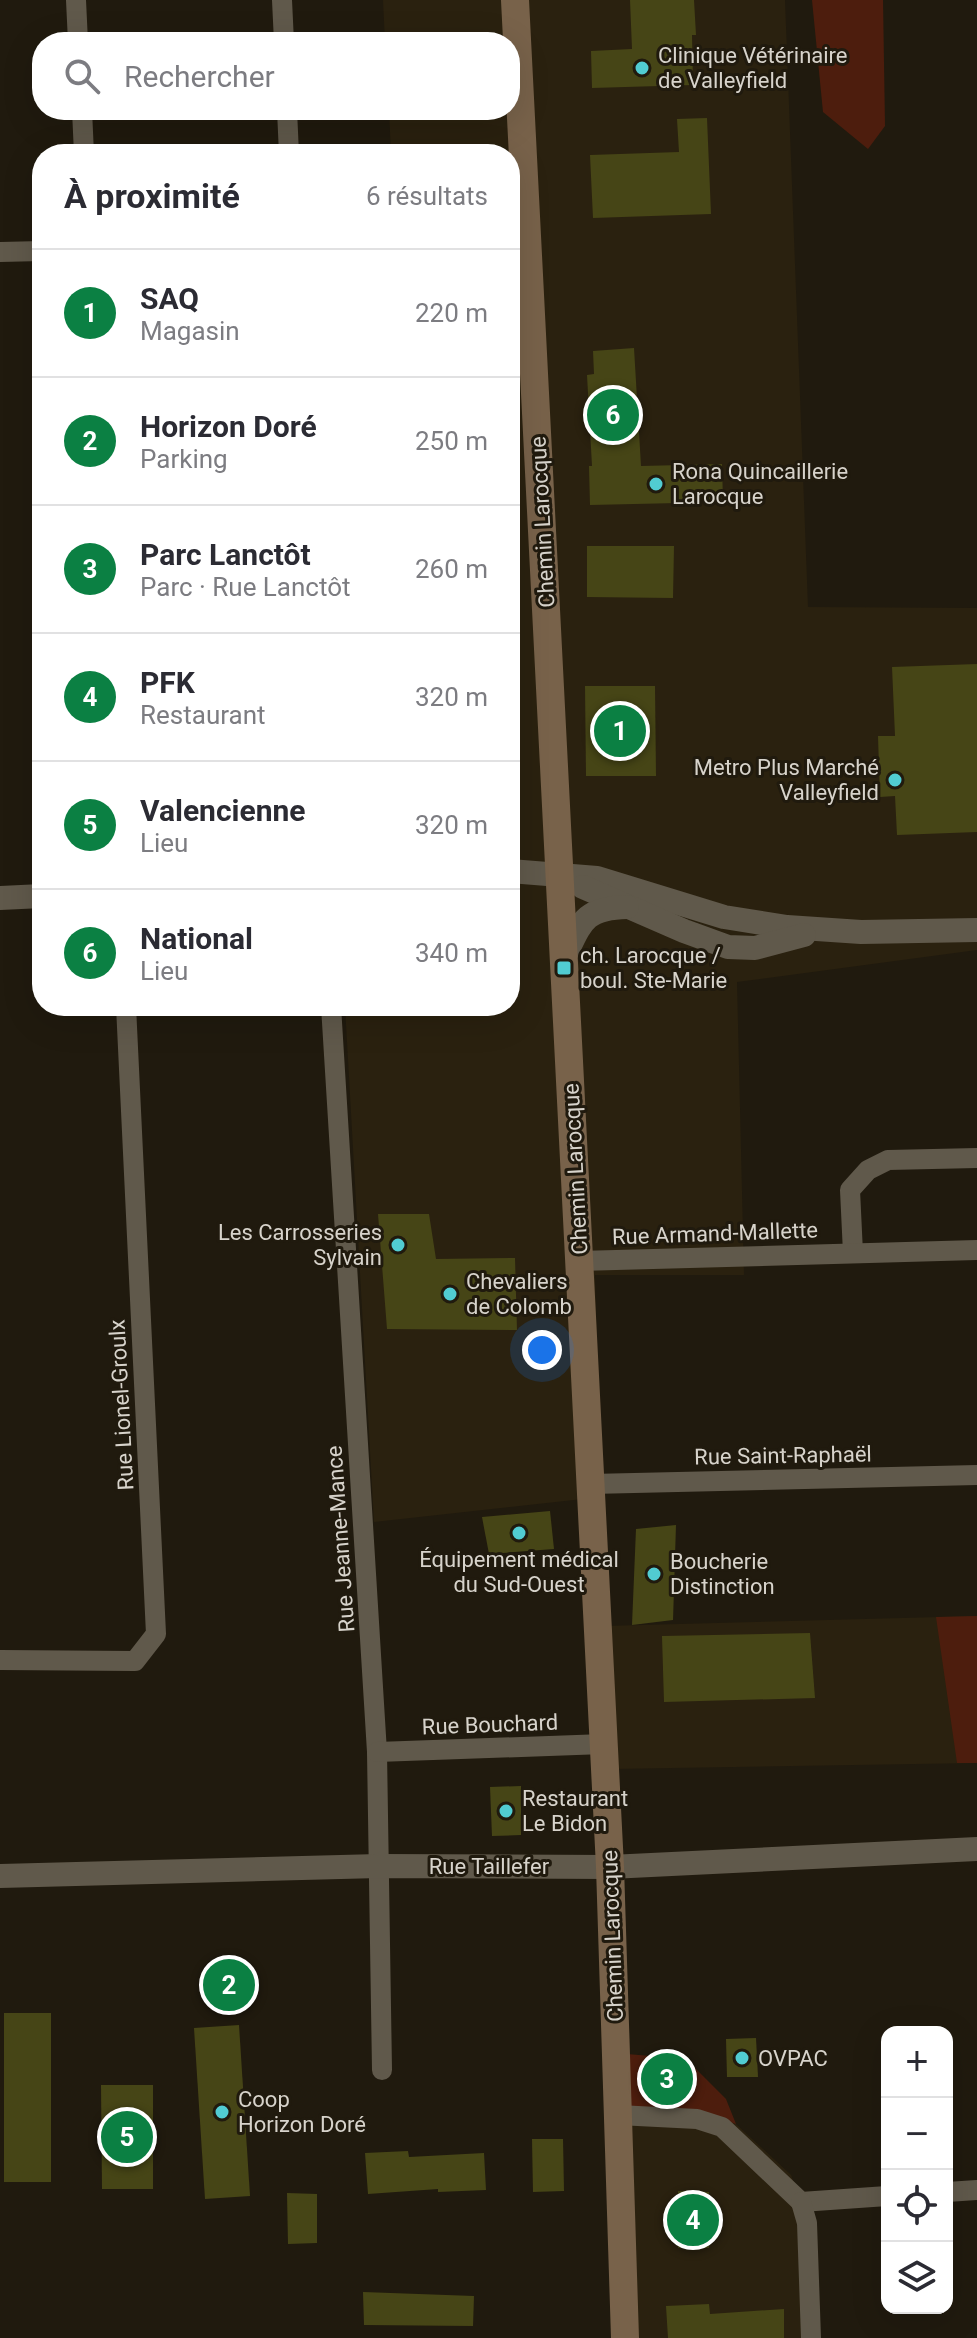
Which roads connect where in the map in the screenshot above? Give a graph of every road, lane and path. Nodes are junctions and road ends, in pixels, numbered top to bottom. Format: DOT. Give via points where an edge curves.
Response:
graph roads {
  1 [pos="76,0"];
  2 [pos="282,0"];
  3 [pos="515,0"];
  4 [pos="78,32"];
  5 [pos="284,32"];
  6 [pos="516,32"];
  7 [pos="82,120"];
  8 [pos="287,120"];
  9 [pos="517,120"];
  10 [pos="84,144"];
  11 [pos="289,144"];
  12 [pos="517,144"];
  13 [pos="520,247"];
  14 [pos="32,251"];
  15 [pos="0,252"];
  16 [pos="520,872"];
  17 [pos="560,874"];
  18 [pos="32,896"];
  19 [pos="0,898"];
  20 [pos="631,907"];
  21 [pos="977,930"];
  22 [pos="822,931"];
  23 [pos="564,958"];
  24 [pos="126,1016"];
  25 [pos="332,1016"];
  26 [pos="977,1158"];
  27 [pos="977,1250"];
  28 [pos="853,1253"];
  29 [pos="579,1261"];
  30 [pos="977,1475"];
  31 [pos="591,1484"];
  32 [pos="0,1660"];
  33 [pos="604,1744"];
  34 [pos="377,1752"];
  35 [pos="977,1849"];
  36 [pos="379,1866"];
  37 [pos="610,1867"];
  38 [pos="0,1876"];
  39 [pos="382,2070"];
  40 [pos="618,2115"];
  41 [pos="977,2190"];
  42 [pos="953,2192"];
  43 [pos="881,2196"];
  44 [pos="801,2202"];
  45 [pos="625,2338"];
  46 [pos="811,2338"];
  1 -- 4 [label="street"];
  2 -- 5 [label="street"];
  3 -- 6 [label="main road, Chemin Larocque"];
  7 -- 10 [label="street"];
  8 -- 11 [label="street"];
  9 -- 12 [label="main road, Chemin Larocque"];
  13 -- 17 [label="main road, Chemin Larocque"];
  14 -- 15 [label="street"];
  16 -- 17 [label="street"];
  17 -- 20 [label="street"];
  17 -- 22 [label="street" via="597,878 724,917"];
  17 -- 23 [label="main road, Chemin Larocque"];
  18 -- 19 [label="street"];
  20 -- 22 [label="street" via="728,947 755,948"];
  20 -- 23 [label="street" via="603,908 585,918"];
  21 -- 22 [label="street"];
  23 -- 29 [label="main road, Chemin Larocque"];
  24 -- 32 [label="street, Rue Lionel-Groulx" via="156,1634 135,1661"];
  25 -- 34 [label="street, Rue Jeanne-Mance"];
  26 -- 28 [label="street" via="888,1160 868,1170 850,1190"];
  27 -- 28 [label="street, Rue Armand-Mallette"];
  28 -- 29 [label="street, Rue Armand-Mallette"];
  29 -- 31 [label="main road, Chemin Larocque"];
  30 -- 31 [label="street, Rue Saint-Raphaël"];
  31 -- 33 [label="main road, Chemin Larocque"];
  33 -- 34 [label="street, Rue Bouchard"];
  33 -- 37 [label="main road, Chemin Larocque"];
  34 -- 36 [label="street, Rue Jeanne-Mance"];
  35 -- 37 [label="street, Rue Taillefer"];
  36 -- 37 [label="street, Rue Taillefer"];
  36 -- 38 [label="street, Rue Taillefer"];
  36 -- 39 [label="street, Rue Jeanne-Mance"];
  37 -- 40 [label="main road, Chemin Larocque"];
  40 -- 44 [label="street" via="697,2119 722,2127"];
  40 -- 45 [label="main road, Chemin Larocque"];
  41 -- 42 [label="street"];
  43 -- 44 [label="street"];
  44 -- 46 [label="street" via="807,2223"];
}
